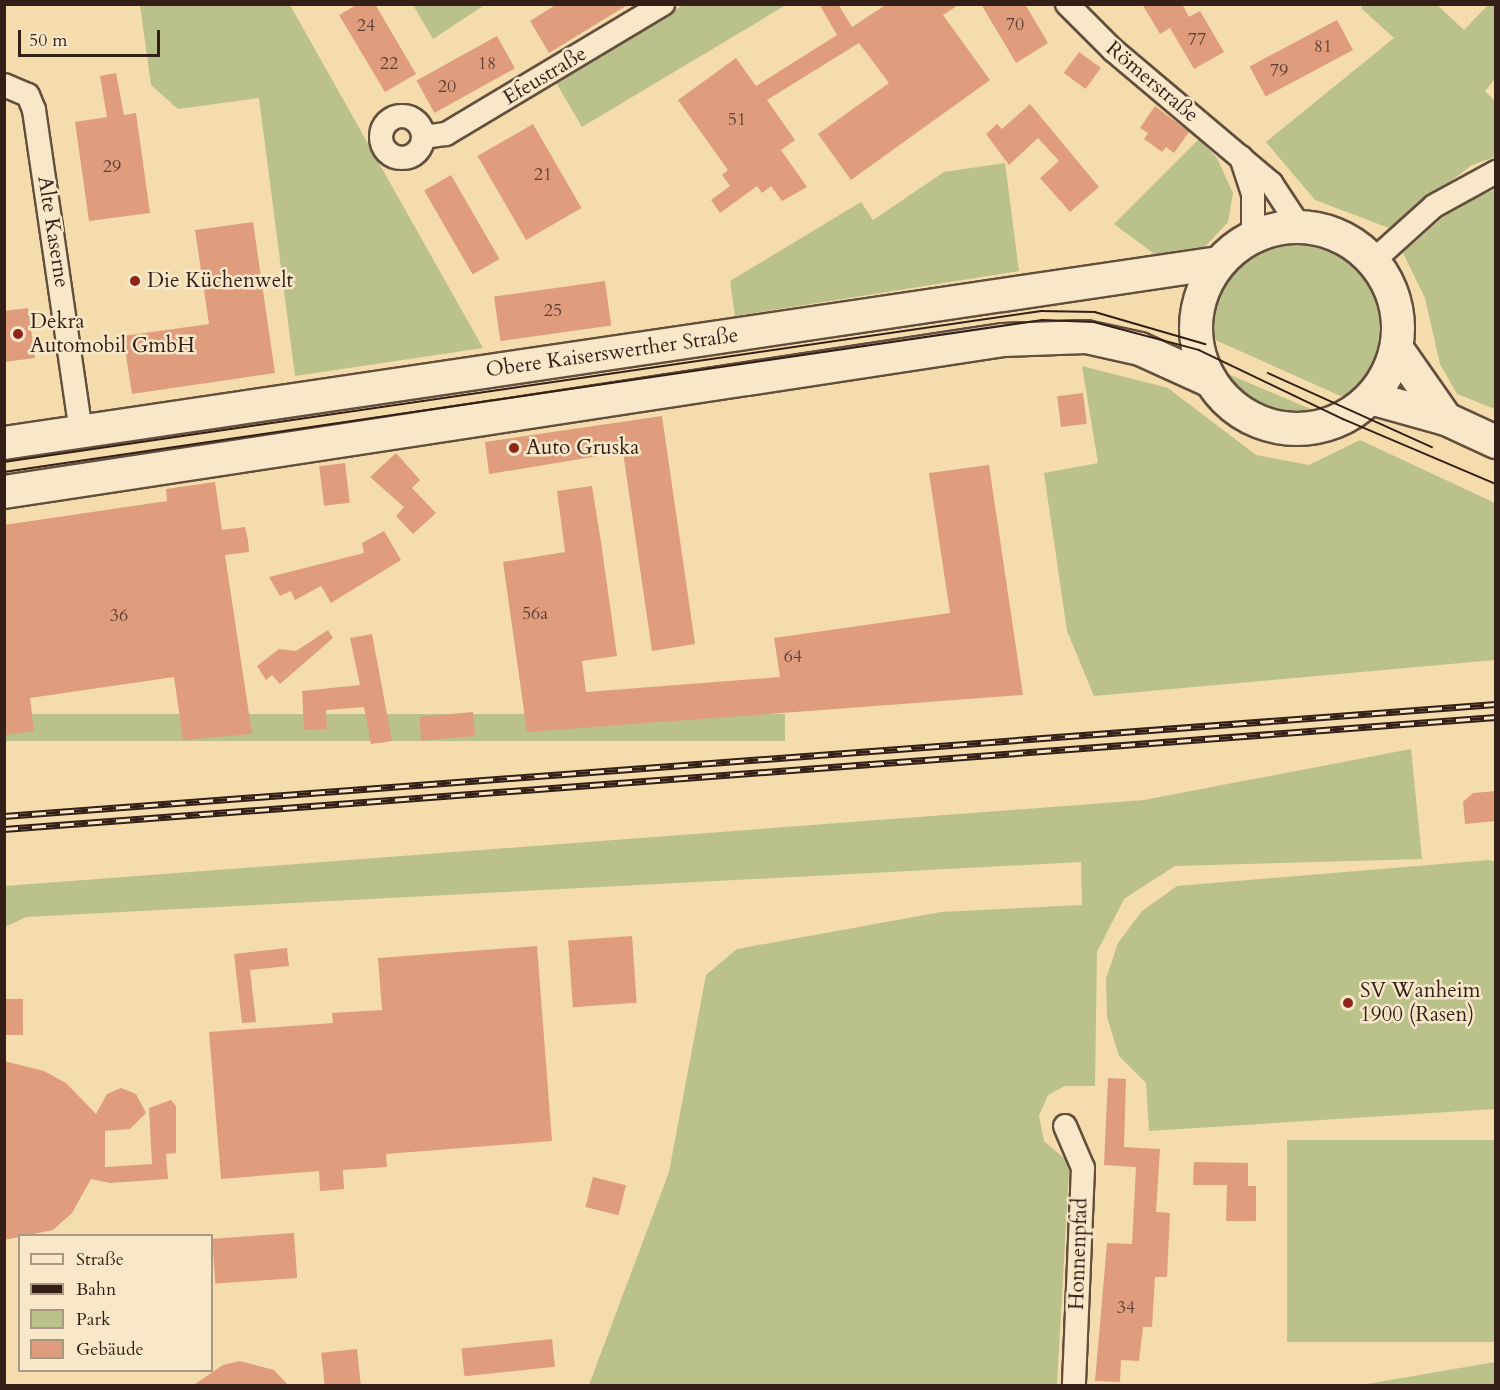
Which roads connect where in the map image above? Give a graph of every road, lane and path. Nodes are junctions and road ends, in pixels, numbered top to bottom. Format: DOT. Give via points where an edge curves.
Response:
graph roads {
  1 [pos="663,4"];
  2 [pos="1067,4"];
  3 [pos="4,86"];
  4 [pos="424,137"];
  5 [pos="1241,156"];
  6 [pos="1496,172"];
  7 [pos="1300,227"];
  8 [pos="1253,237"];
  9 [pos="1373,261"];
  10 [pos="1219,263"];
  11 [pos="1396,349"];
  12 [pos="1211,381"];
  13 [pos="1371,398"];
  14 [pos="1446,419"];
  15 [pos="81,432"];
  16 [pos="1496,442"];
  17 [pos="4,443"];
  18 [pos="4,492"];
  19 [pos="1065,1126"];
  20 [pos="1074,1386"];
  1 -- 4 [label="street, Efeustraße" via="446,134"];
  2 -- 5 [label="street, Römerstraße" via="1113,50"];
  3 -- 15 [label="street, Alte Kaserne" via="28,95 34,110"];
  5 -- 7 [label="street, Römerstraße" via="1270,183"];
  5 -- 8 [label="street" via="1253,193"];
  6 -- 9 [label="street" via="1434,206"];
  7 -- 8 [label="street"];
  7 -- 9 [label="street" via="1335,235"];
  8 -- 10 [label="street"];
  9 -- 11 [label="street" via="1392,292 1398,320"];
  10 -- 12 [label="street" via="1205,286 1197,313 1198,350"];
  10 -- 15 [label="street, Obere Kaiserswerther Straße"];
  11 -- 13 [label="street" via="1387,375"];
  11 -- 14 [label="street"];
  12 -- 13 [label="street" via="1230,404 1256,420 1284,429 1314,428 1343,419"];
  12 -- 18 [label="street, Obere Kaiserswerther Straße" via="1140,349 1086,337 1003,340"];
  13 -- 14 [label="street"];
  14 -- 16 [label="street"];
  15 -- 17 [label="street, Obere Kaiserswerther Straße"];
  19 -- 20 [label="street, Honnenpfad" via="1083,1168"];
}
